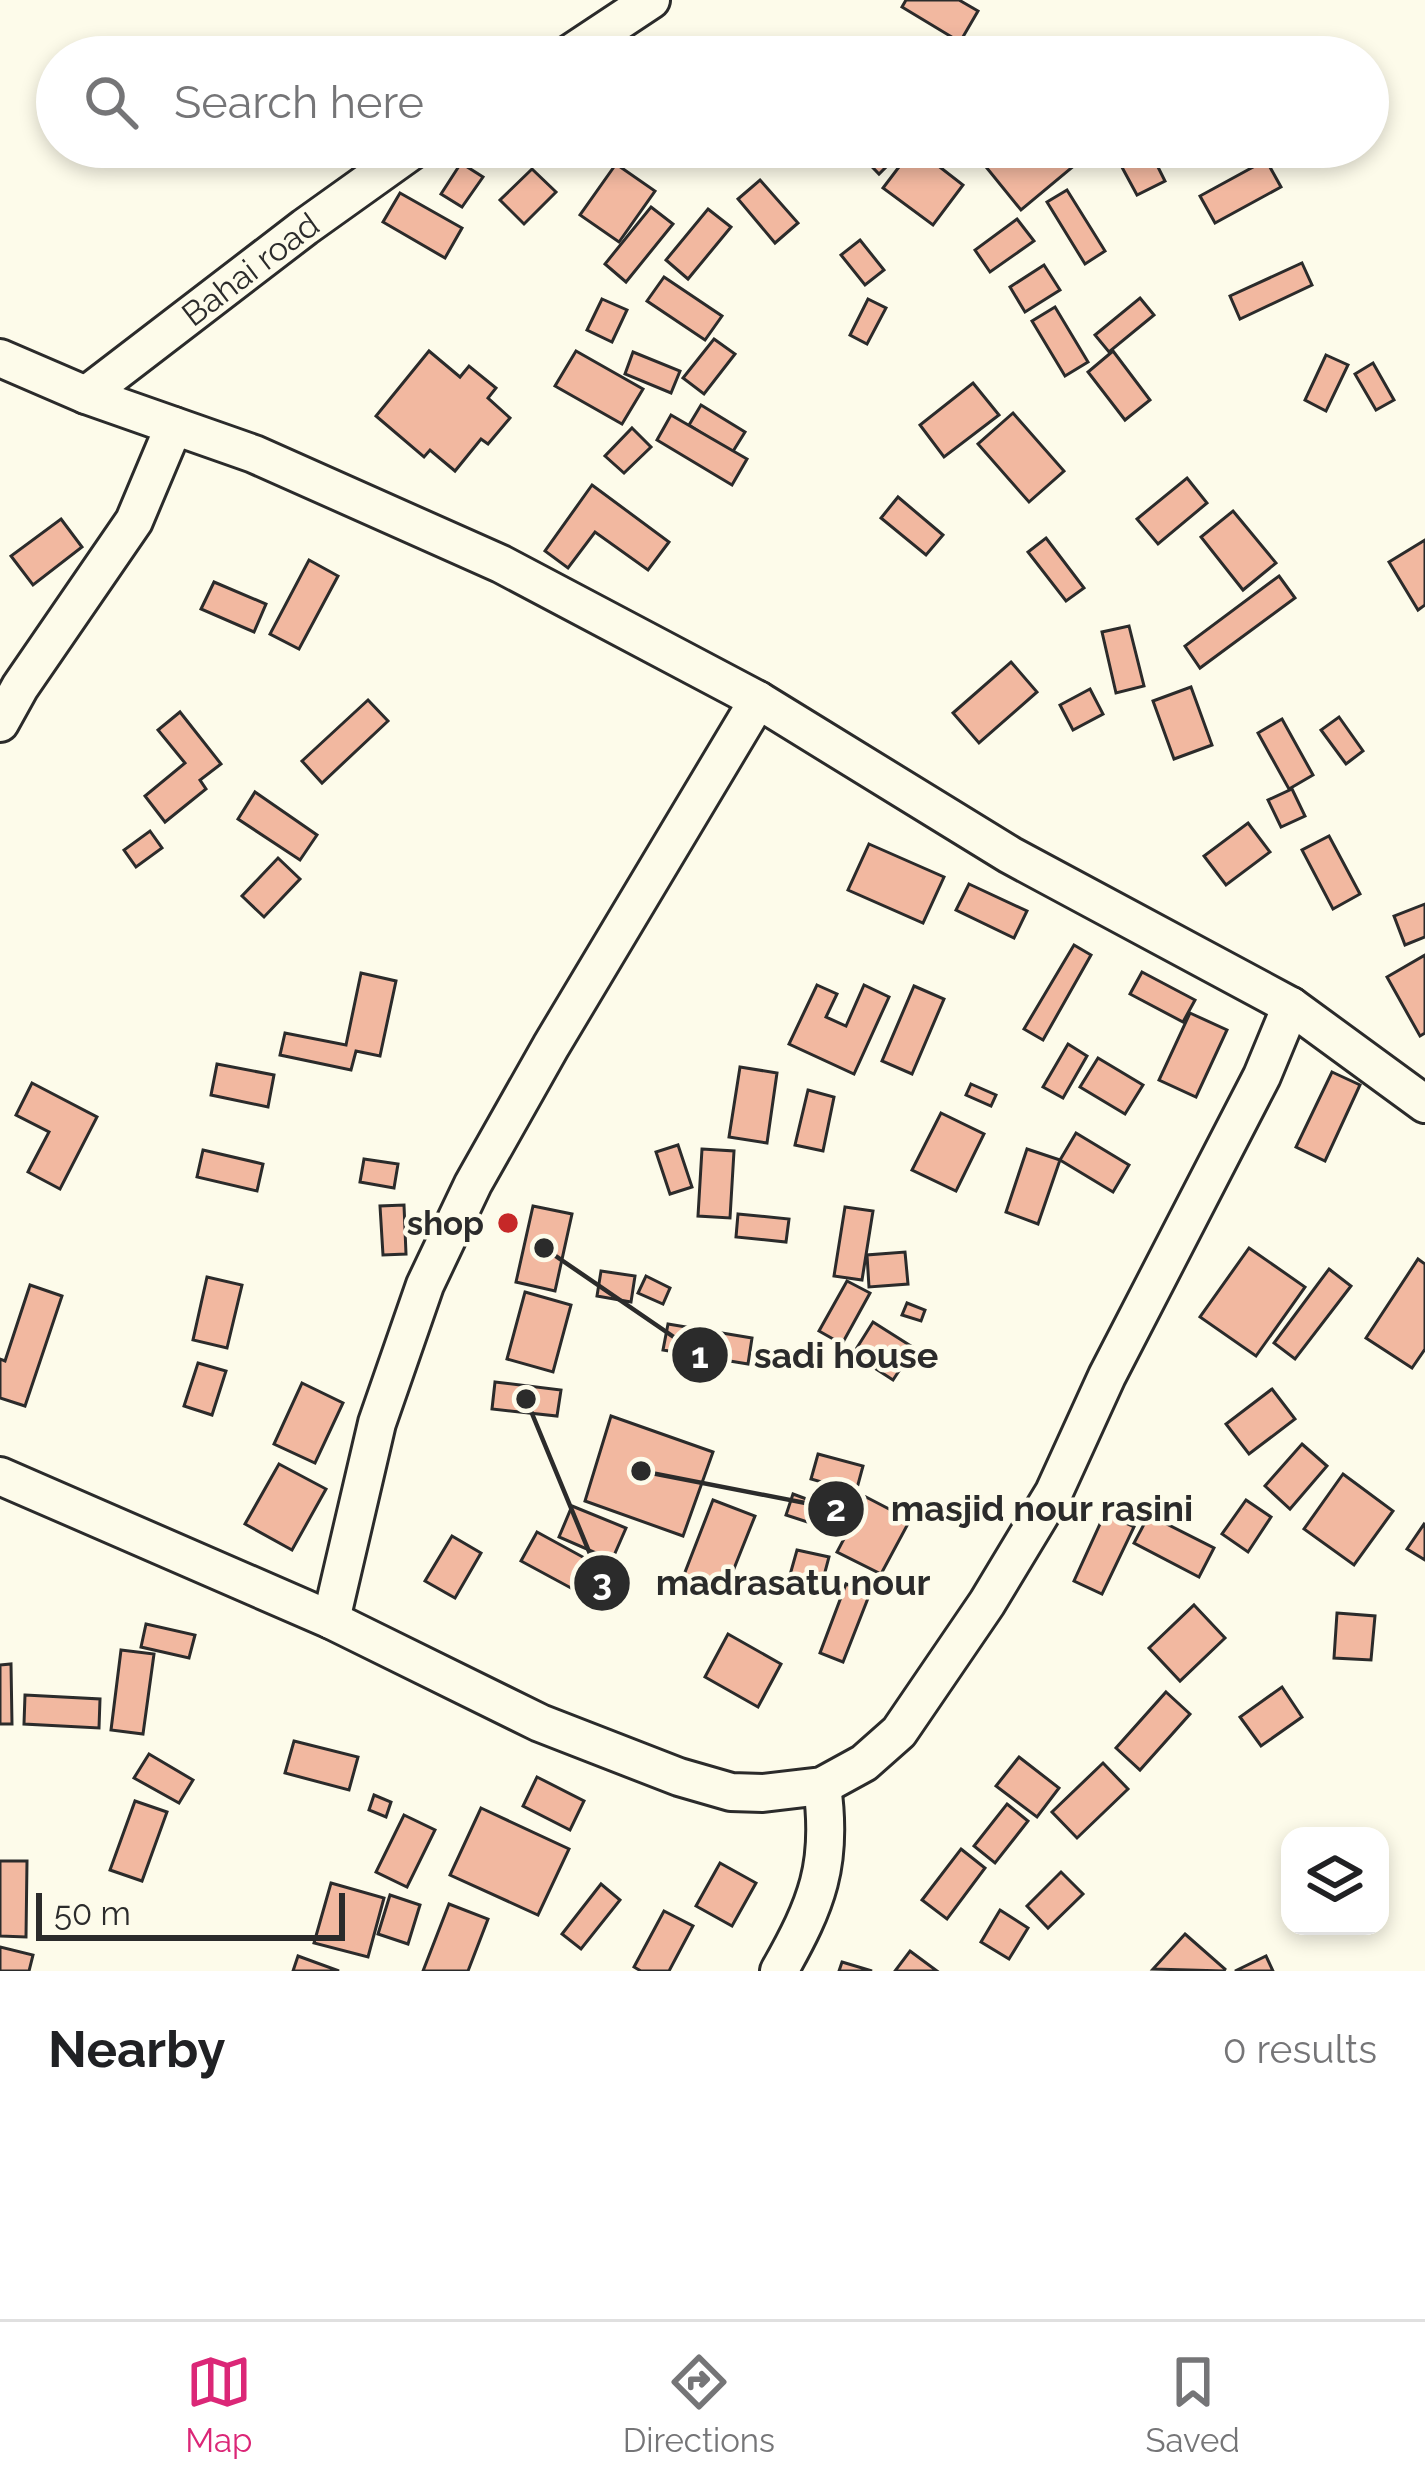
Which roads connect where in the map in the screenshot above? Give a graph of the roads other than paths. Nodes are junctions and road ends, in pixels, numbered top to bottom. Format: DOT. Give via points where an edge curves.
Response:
graph roads {
  1 [pos="651,0"];
  2 [pos="597,36"];
  3 [pos="388,168"];
  4 [pos="0,358"];
  5 [pos="86,395"];
  6 [pos="174,426"];
  7 [pos="758,700"];
  8 [pos="0,723"];
  9 [pos="1291,1006"];
  10 [pos="1425,1103"];
  11 [pos="0,1476"];
  12 [pos="331,1620"];
  13 [pos="822,1786"];
  14 [pos="779,1971"];
  1 -- 2 [label="street"];
  3 -- 5 [label="street, Bahai road"];
  4 -- 5 [label="street"];
  5 -- 6 [label="street"];
  6 -- 7 [label="street" via="501,564"];
  6 -- 8 [label="street" via="134,521"];
  7 -- 9 [label="street" via="1010,855"];
  7 -- 12 [label="street" via="551,1046 425,1285 376,1423"];
  9 -- 10 [label="street"];
  9 -- 13 [label="street" via="1054,1492 899,1732"];
  11 -- 12 [label="street"];
  12 -- 13 [label="street" via="540,1723 679,1777 731,1792"];
  13 -- 14 [label="street" via="821,1883"];
}
